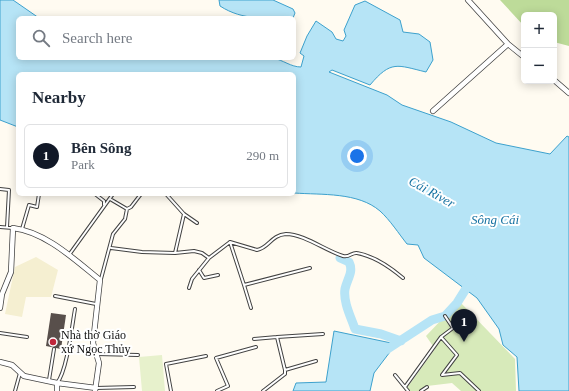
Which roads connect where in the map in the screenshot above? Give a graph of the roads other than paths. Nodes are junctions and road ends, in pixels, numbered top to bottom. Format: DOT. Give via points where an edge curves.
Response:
graph roads {
  1 [pos="468,0"];
  2 [pos="508,44"];
  3 [pos="521,55"];
  4 [pos="557,83"];
  5 [pos="569,93"];
  6 [pos="433,111"];
  7 [pos="0,189"];
  8 [pos="39,196"];
  9 [pos="98,196"];
  10 [pos="112,196"];
  11 [pos="139,196"];
  12 [pos="168,196"];
  13 [pos="110,199"];
  14 [pos="104,205"];
  15 [pos="127,209"];
  16 [pos="184,214"];
  17 [pos="197,223"];
  18 [pos="0,227"];
  19 [pos="10,228"];
  20 [pos="22,229"];
  21 [pos="230,242"];
  22 [pos="111,248"];
  23 [pos="175,253"];
  24 [pos="69,255"];
  25 [pos="209,258"];
  26 [pos="310,268"];
  27 [pos="199,270"];
  28 [pos="218,275"];
  29 [pos="403,278"];
  30 [pos="100,280"];
  31 [pos="244,286"];
  32 [pos="189,288"];
  33 [pos="1,294"];
  34 [pos="55,296"];
  35 [pos="97,304"];
  36 [pos="0,308"];
  37 [pos="251,308"];
  38 [pos="75,309"];
  39 [pos="445,316"];
  40 [pos="0,333"];
  41 [pos="323,334"];
  42 [pos="27,336"];
  43 [pos="277,336"];
  44 [pos="441,337"];
  45 [pos="254,339"];
  46 [pos="256,347"];
  47 [pos="54,349"];
  48 [pos="97,354"];
  49 [pos="138,355"];
  50 [pos="206,356"];
  51 [pos="316,361"];
  52 [pos="0,362"];
  53 [pos="285,370"];
  54 [pos="20,373"];
  55 [pos="394,376"];
  56 [pos="49,380"];
  57 [pos="57,383"];
  58 [pos="134,387"];
  59 [pos="404,387"];
  60 [pos="427,387"];
  61 [pos="95,390"];
  62 [pos="15,391"];
  63 [pos="57,391"];
  64 [pos="171,391"];
  65 [pos="217,391"];
  66 [pos="263,391"];
  67 [pos="408,391"];
  68 [pos="421,391"];
  69 [pos="479,391"];
  1 -- 2 [label="street"];
  2 -- 3 [label="street"];
  2 -- 6 [label="street"];
  4 -- 5 [label="street"];
  7 -- 19 [label="lane" via="9,190"];
  8 -- 20 [label="lane" via="37,207 29,205"];
  9 -- 14 [label="lane" via="104,201"];
  10 -- 13 [label="lane"];
  11 -- 15 [label="lane"];
  12 -- 16 [label="lane"];
  13 -- 14 [label="lane"];
  13 -- 15 [label="lane"];
  14 -- 24 [label="lane"];
  15 -- 22 [label="lane" via="125,219 113,234"];
  16 -- 17 [label="lane"];
  16 -- 23 [label="lane"];
  18 -- 19 [label="lane"];
  19 -- 20 [label="street"];
  19 -- 33 [label="street" via="11,272"];
  20 -- 24 [label="street" via="36,234"];
  21 -- 25 [label="lane"];
  21 -- 29 [label="lane" via="257,250 262,249 274,237 289,234 343,256 356,253 366,256 389,267"];
  21 -- 31 [label="lane"];
  22 -- 23 [label="lane"];
  22 -- 30 [label="lane"];
  23 -- 25 [label="lane" via="198,251"];
  24 -- 30 [label="street"];
  25 -- 27 [label="lane"];
  26 -- 31 [label="lane"];
  27 -- 28 [label="lane" via="204,278"];
  27 -- 32 [label="lane"];
  30 -- 35 [label="street"];
  31 -- 37 [label="lane"];
  33 -- 36 [label="street"];
  34 -- 35 [label="lane"];
  35 -- 48 [label="street" via="93,344"];
  38 -- 57 [label="lane" via="65,364"];
  39 -- 44 [label="lane" via="453,328"];
  40 -- 42 [label="lane"];
  41 -- 43 [label="lane"];
  43 -- 45 [label="lane"];
  43 -- 53 [label="lane"];
  44 -- 59 [label="lane"];
  44 -- 69 [label="lane" via="456,355 442,374 460,373"];
  46 -- 65 [label="lane" via="216,358 228,386"];
  47 -- 56 [label="lane"];
  48 -- 49 [label="lane"];
  48 -- 61 [label="street" via="99,363"];
  50 -- 64 [label="lane" via="166,364"];
  51 -- 53 [label="lane"];
  52 -- 54 [label="street" via="18,368"];
  53 -- 66 [label="lane" via="285,374"];
  54 -- 56 [label="street"];
  54 -- 62 [label="lane"];
  55 -- 59 [label="lane"];
  56 -- 57 [label="street"];
  57 -- 61 [label="street"];
  57 -- 63 [label="street"];
  58 -- 61 [label="lane"];
  59 -- 67 [label="lane"];
  60 -- 68 [label="lane"];
}
